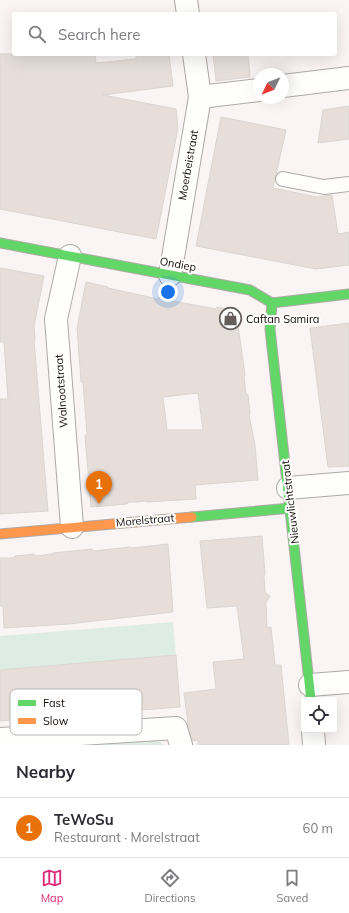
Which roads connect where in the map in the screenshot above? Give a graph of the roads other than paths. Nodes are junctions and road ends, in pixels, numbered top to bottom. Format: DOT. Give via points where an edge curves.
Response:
graph roads {
  1 [pos="186,0"];
  2 [pos="188,12"];
  3 [pos="194,56"];
  4 [pos="349,78"];
  5 [pos="289,85"];
  6 [pos="253,91"];
  7 [pos="200,97"];
  8 [pos="283,179"];
  9 [pos="349,184"];
  10 [pos="0,243"];
  11 [pos="70,256"];
  12 [pos="170,275"];
  13 [pos="349,294"];
  14 [pos="272,303"];
  15 [pos="349,483"];
  16 [pos="289,498"];
  17 [pos="72,527"];
  18 [pos="0,534"];
  19 [pos="349,682"];
  20 [pos="311,692"];
  21 [pos="142,730"];
  22 [pos="313,733"];
  23 [pos="64,735"];
  24 [pos="0,739"];
  25 [pos="181,745"];
  26 [pos="314,745"];
  1 -- 2 [label="street"];
  3 -- 7 [label="street, Moerbeistraat"];
  4 -- 5 [label="street"];
  6 -- 7 [label="street"];
  7 -- 12 [label="street, Moerbeistraat"];
  8 -- 9 [label="lane" via="324,187"];
  10 -- 11 [label="street, Ondiep"];
  11 -- 12 [label="street, Ondiep"];
  11 -- 17 [label="street, Walnootstraat" via="56,319"];
  12 -- 14 [label="street, Ondiep" via="250,290"];
  13 -- 14 [label="street"];
  14 -- 16 [label="street, Nieuwlichtstraat" via="270,329"];
  15 -- 16 [label="street, Morelstraat"];
  16 -- 17 [label="street, Morelstraat"];
  16 -- 20 [label="street, Nieuwlichtstraat"];
  17 -- 18 [label="street, Morelstraat"];
  19 -- 20 [label="street"];
  21 -- 25 [label="street" via="176,728"];
  22 -- 26 [label="street"];
  23 -- 24 [label="street"];
}
